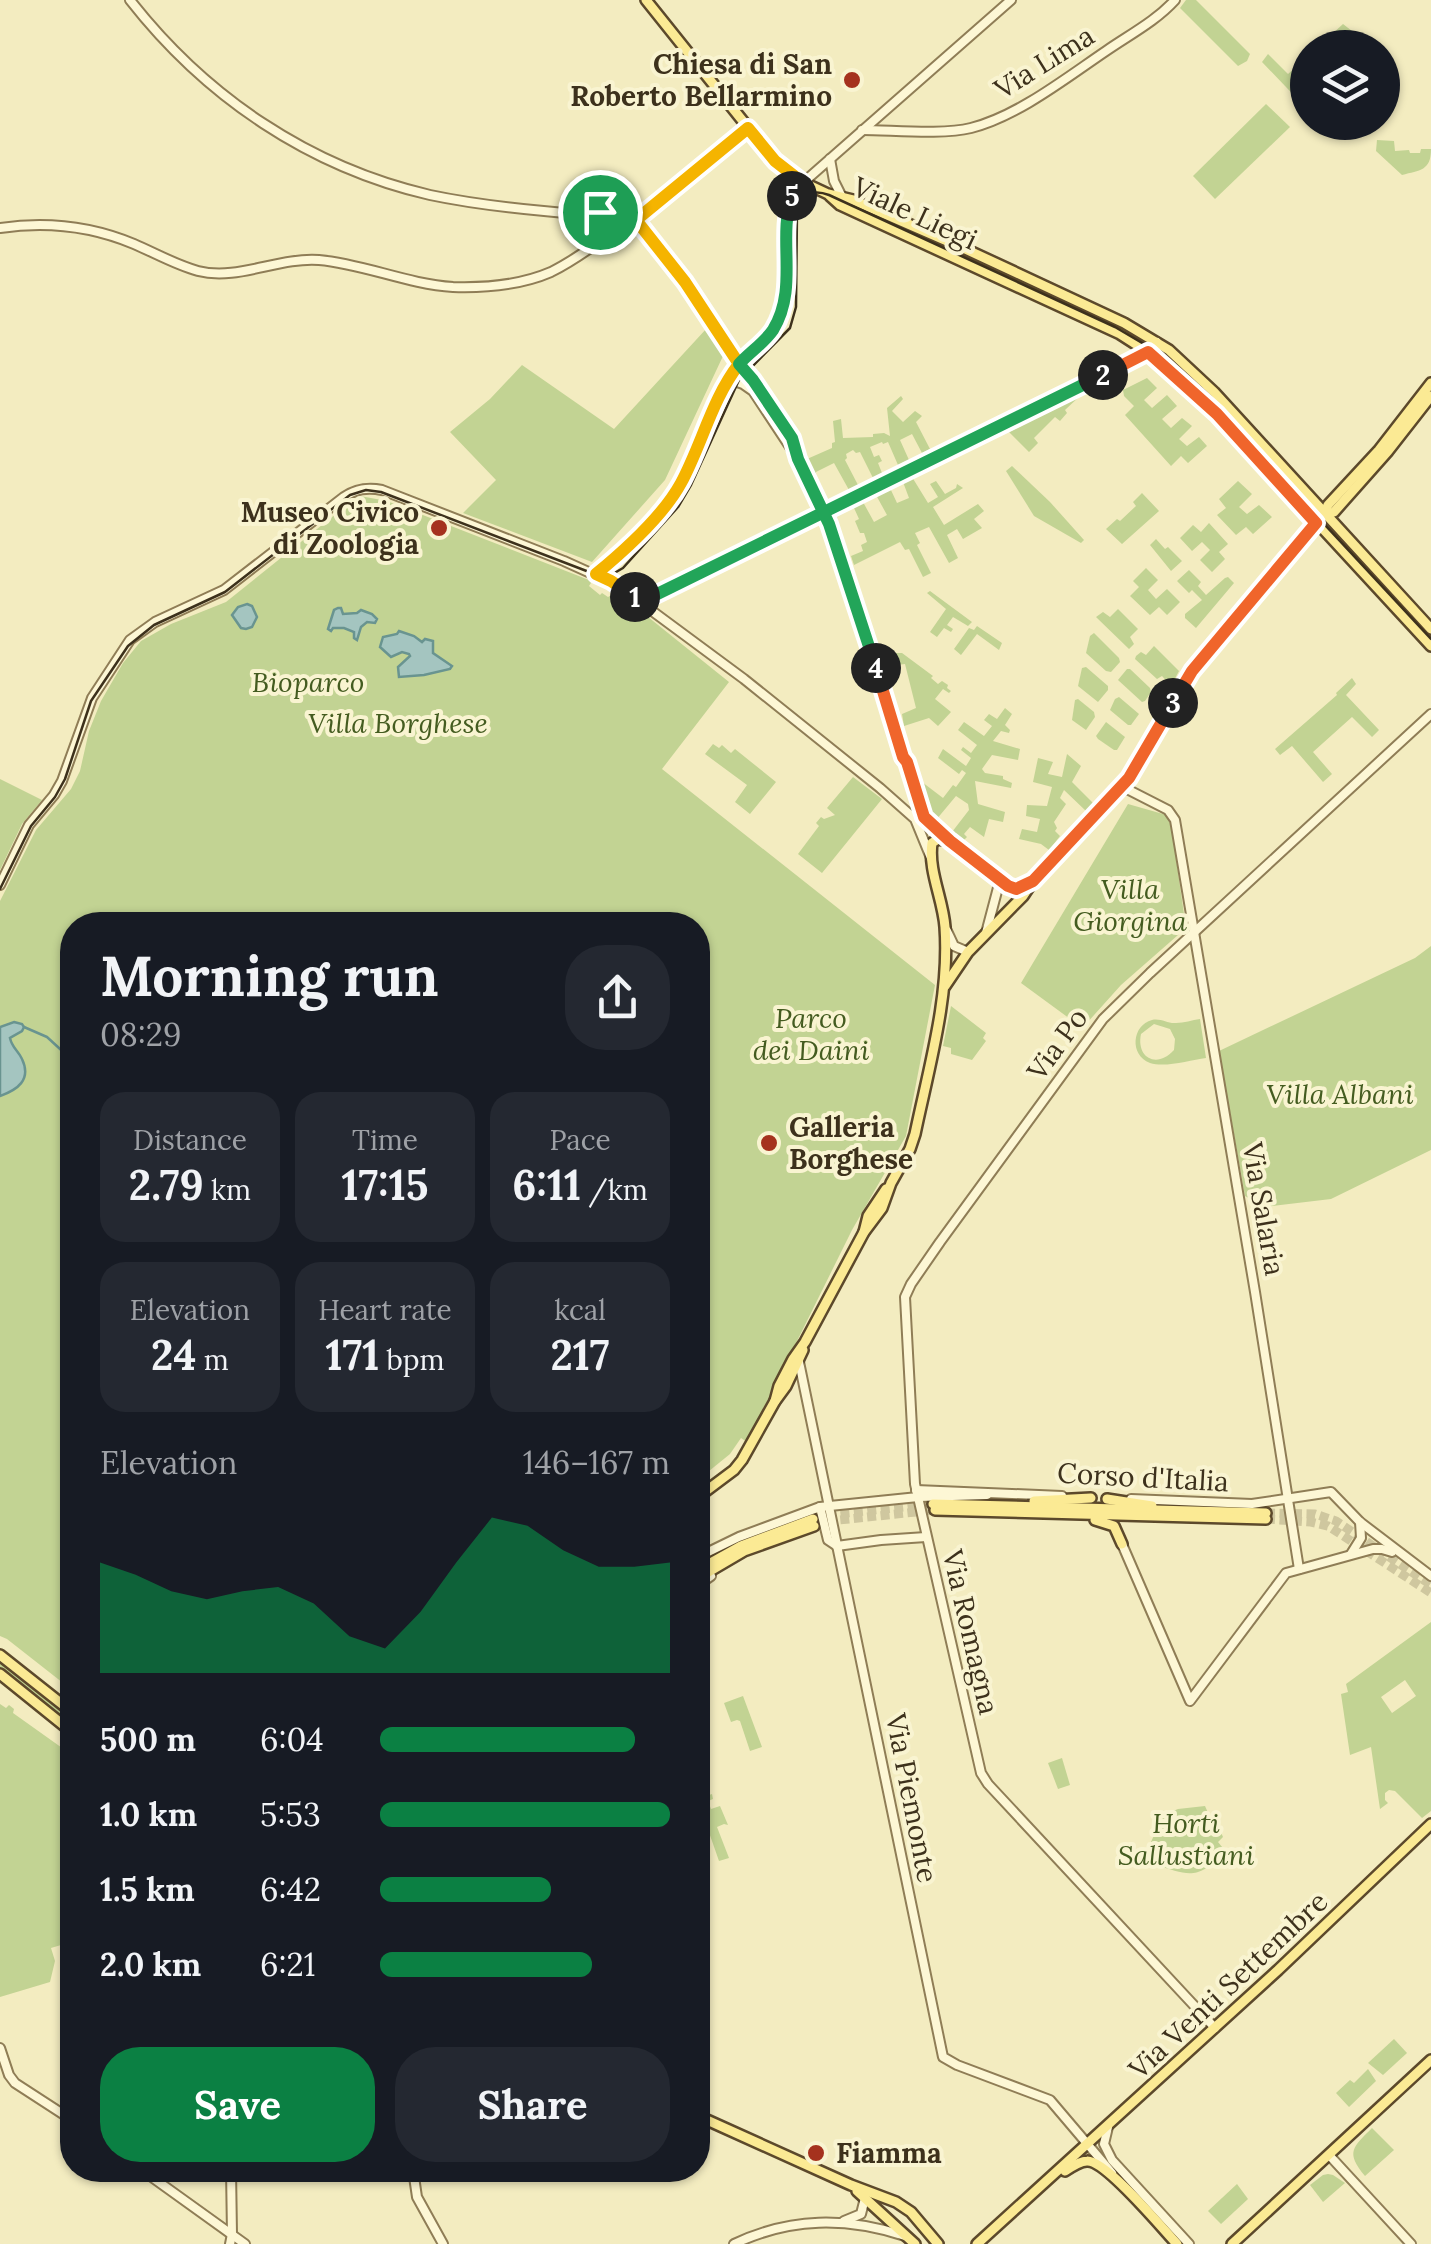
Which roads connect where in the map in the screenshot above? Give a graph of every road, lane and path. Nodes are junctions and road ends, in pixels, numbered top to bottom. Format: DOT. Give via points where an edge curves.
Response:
graph roads {
  1 [pos="130,0"];
  2 [pos="646,0"];
  3 [pos="1011,0"];
  4 [pos="1175,0"];
  5 [pos="748,128"];
  6 [pos="862,130"];
  7 [pos="833,156"];
  8 [pos="802,182"];
  9 [pos="828,194"];
  10 [pos="842,197"];
  11 [pos="636,220"];
  12 [pos="0,228"];
  13 [pos="1157,342"];
  14 [pos="1148,352"];
  15 [pos="739,364"];
  16 [pos="728,380"];
  17 [pos="1431,383"];
  18 [pos="1431,396"];
  19 [pos="798,459"];
  20 [pos="824,512"];
  21 [pos="1324,515"];
  22 [pos="1316,523"];
  23 [pos="596,574"];
  24 [pos="641,602"];
  25 [pos="1431,629"];
  26 [pos="1431,646"];
  27 [pos="1431,714"];
  28 [pos="1122,786"];
  29 [pos="950,841"];
  30 [pos="931,858"];
  31 [pos="1000,880"];
  32 [pos="1033,881"];
  33 [pos="0,885"];
  34 [pos="945,927"];
  35 [pos="986,933"];
  36 [pos="1193,934"];
  37 [pos="968,952"];
  38 [pos="945,986"];
  39 [pos="798,1357"];
  40 [pos="710,1488"];
  41 [pos="917,1493"];
  42 [pos="1091,1498"];
  43 [pos="1287,1498"];
  44 [pos="1107,1499"];
  45 [pos="980,1504"];
  46 [pos="824,1506"];
  47 [pos="1048,1514"];
  48 [pos="1188,1515"];
  49 [pos="1266,1516"];
  50 [pos="1360,1522"];
  51 [pos="926,1538"];
  52 [pos="770,1542"];
  53 [pos="1122,1544"];
  54 [pos="837,1546"];
  55 [pos="710,1555"];
  56 [pos="1350,1556"];
  57 [pos="1401,1556"];
  58 [pos="710,1558"];
  59 [pos="1299,1569"];
  60 [pos="710,1573"];
  61 [pos="711,1576"];
  62 [pos="1431,1576"];
  63 [pos="0,1654"];
  64 [pos="0,1674"];
  65 [pos="60,1702"];
  66 [pos="60,1722"];
  67 [pos="1431,1824"];
  68 [pos="1215,2028"];
  69 [pos="0,2048"];
  70 [pos="1431,2060"];
  71 [pos="60,2111"];
  72 [pos="710,2121"];
  73 [pos="1108,2127"];
  74 [pos="1088,2144"];
  75 [pos="1329,2155"];
  76 [pos="1114,2176"];
  77 [pos="1054,2177"];
  78 [pos="157,2182"];
  79 [pos="231,2182"];
  80 [pos="413,2182"];
  81 [pos="866,2194"];
  82 [pos="896,2202"];
  83 [pos="885,2216"];
  84 [pos="840,2222"];
  85 [pos="905,2236"];
  86 [pos="231,2239"];
  87 [pos="245,2244"];
  88 [pos="443,2244"];
  89 [pos="734,2244"];
  90 [pos="915,2244"];
  91 [pos="938,2244"];
  92 [pos="978,2244"];
  93 [pos="1175,2244"];
  94 [pos="1189,2244"];
  95 [pos="1232,2244"];
  96 [pos="1411,2244"];
  1 -- 11 [label="street" via="220,93 336,164 452,199 588,215 624,210"];
  2 -- 5 [label="main road"];
  3 -- 6 [label="street"];
  4 -- 6 [label="street, Via Lima" via="1002,117 968,129"];
  5 -- 8 [label="main road"];
  5 -- 11 [label="street"];
  6 -- 7 [label="street"];
  7 -- 8 [label="street"];
  7 -- 10 [label="street"];
  8 -- 9 [label="main road"];
  8 -- 15 [label="street" via="788,208 788,281 780,312 771,332"];
  9 -- 10 [label="main road, Viale Liegi"];
  9 -- 14 [label="main road, Viale Liegi"];
  10 -- 13 [label="main road, Viale Liegi"];
  11 -- 12 [label="street" via="552,271 457,287 318,260 212,273 84,228"];
  11 -- 15 [label="street"];
  13 -- 14 [label="street"];
  13 -- 21 [label="main road, Viale Liegi" via="1209,388"];
  14 -- 20 [label="street"];
  14 -- 22 [label="main road, Viale Liegi" via="1217,414"];
  15 -- 16 [label="street"];
  15 -- 19 [label="street" via="792,438"];
  16 -- 19 [label="street" via="752,391"];
  16 -- 23 [label="street" via="676,492"];
  17 -- 21 [label="main road"];
  18 -- 21 [label="main road" via="1343,502"];
  19 -- 20 [label="street"];
  20 -- 24 [label="street"];
  20 -- 29 [label="street" via="923,815"];
  21 -- 22 [label="main road"];
  21 -- 25 [label="main road, Viale Liegi"];
  22 -- 26 [label="main road, Viale Liegi"];
  22 -- 28 [label="main road" via="1192,671"];
  23 -- 24 [label="street"];
  23 -- 33 [label="street" via="382,490 352,492 224,590 155,622 126,646 87,707 61,783 28,828"];
  24 -- 30 [label="street" via="880,788 915,819"];
  27 -- 36 [label="street, Via Po"];
  28 -- 32 [label="main road"];
  28 -- 36 [label="street, Via Salaria" via="1175,820"];
  29 -- 30 [label="main road" via="934,840"];
  29 -- 31 [label="main road"];
  30 -- 34 [label="main road"];
  31 -- 32 [label="main road" via="1016,889"];
  31 -- 35 [label="street"];
  32 -- 35 [label="main road"];
  34 -- 37 [label="street" via="954,946"];
  34 -- 38 [label="main road"];
  35 -- 37 [label="main road"];
  36 -- 41 [label="street, Via Po" via="1103,1018 907,1290"];
  36 -- 43 [label="street, Via Salaria"];
  37 -- 38 [label="main road"];
  38 -- 39 [label="main road" via="910,1149 868,1216"];
  39 -- 40 [label="main road" via="740,1464"];
  39 -- 46 [label="street, Via Piemonte"];
  41 -- 42 [label="street, Corso d'Italia"];
  41 -- 46 [label="street, Corso d'Italia"];
  41 -- 51 [label="street, Via Romagna"];
  42 -- 44 [label="street, Corso d'Italia"];
  42 -- 45 [label="main road"];
  43 -- 44 [label="street, Corso d'Italia" via="1252,1504"];
  43 -- 50 [label="street, Corso d'Italia" via="1331,1492"];
  43 -- 59 [label="street, Via Salaria"];
  44 -- 48 [label="main road"];
  45 -- 47 [label="main road, Corso d'Italia" via="934,1507"];
  45 -- 48 [label="main road, Corso d'Italia"];
  46 -- 54 [label="street, Via Piemonte"];
  46 -- 55 [label="street, Corso d'Italia" via="739,1536"];
  47 -- 48 [label="main road, Corso d'Italia"];
  47 -- 53 [label="main road" via="1109,1523"];
  48 -- 49 [label="main road"];
  50 -- 56 [label="street" via="1360,1541"];
  50 -- 57 [label="street"];
  51 -- 54 [label="street"];
  51 -- 68 [label="street, Via Romagna" via="983,1776"];
  52 -- 58 [label="main road, Corso d'Italia" via="814,1522"];
  52 -- 60 [label="main road, Corso d'Italia"];
  52 -- 61 [label="main road"];
  53 -- 59 [label="street" via="1190,1701 1286,1573"];
  54 -- 74 [label="street, Via Piemonte" via="943,2058 1048,2100"];
  56 -- 57 [label="street" via="1380,1548"];
  56 -- 59 [label="street"];
  57 -- 62 [label="street"];
  63 -- 65 [label="main road"];
  64 -- 66 [label="main road"];
  67 -- 68 [label="main road, Via Venti Settembre"];
  68 -- 73 [label="main road, Via Venti Settembre"];
  69 -- 71 [label="street" via="15,2083"];
  70 -- 75 [label="main road"];
  72 -- 81 [label="main road"];
  73 -- 74 [label="main road, Via Venti Settembre"];
  73 -- 94 [label="street" via="1104,2147 1112,2160"];
  74 -- 76 [label="street"];
  74 -- 77 [label="main road, Via Venti Settembre"];
  75 -- 95 [label="main road"];
  75 -- 96 [label="street"];
  76 -- 77 [label="main road, Via Venti Settembre" via="1086,2161"];
  76 -- 93 [label="main road"];
  77 -- 92 [label="main road, Via Venti Settembre"];
  78 -- 86 [label="street"];
  79 -- 86 [label="street"];
  80 -- 88 [label="street"];
  81 -- 82 [label="main road"];
  81 -- 83 [label="main road"];
  81 -- 84 [label="street" via="861,2214"];
  82 -- 83 [label="main road"];
  82 -- 91 [label="main road"];
  83 -- 85 [label="main road"];
  84 -- 85 [label="street"];
  84 -- 89 [label="street" via="790,2225"];
  85 -- 90 [label="main road"];
  86 -- 87 [label="street"];
}
